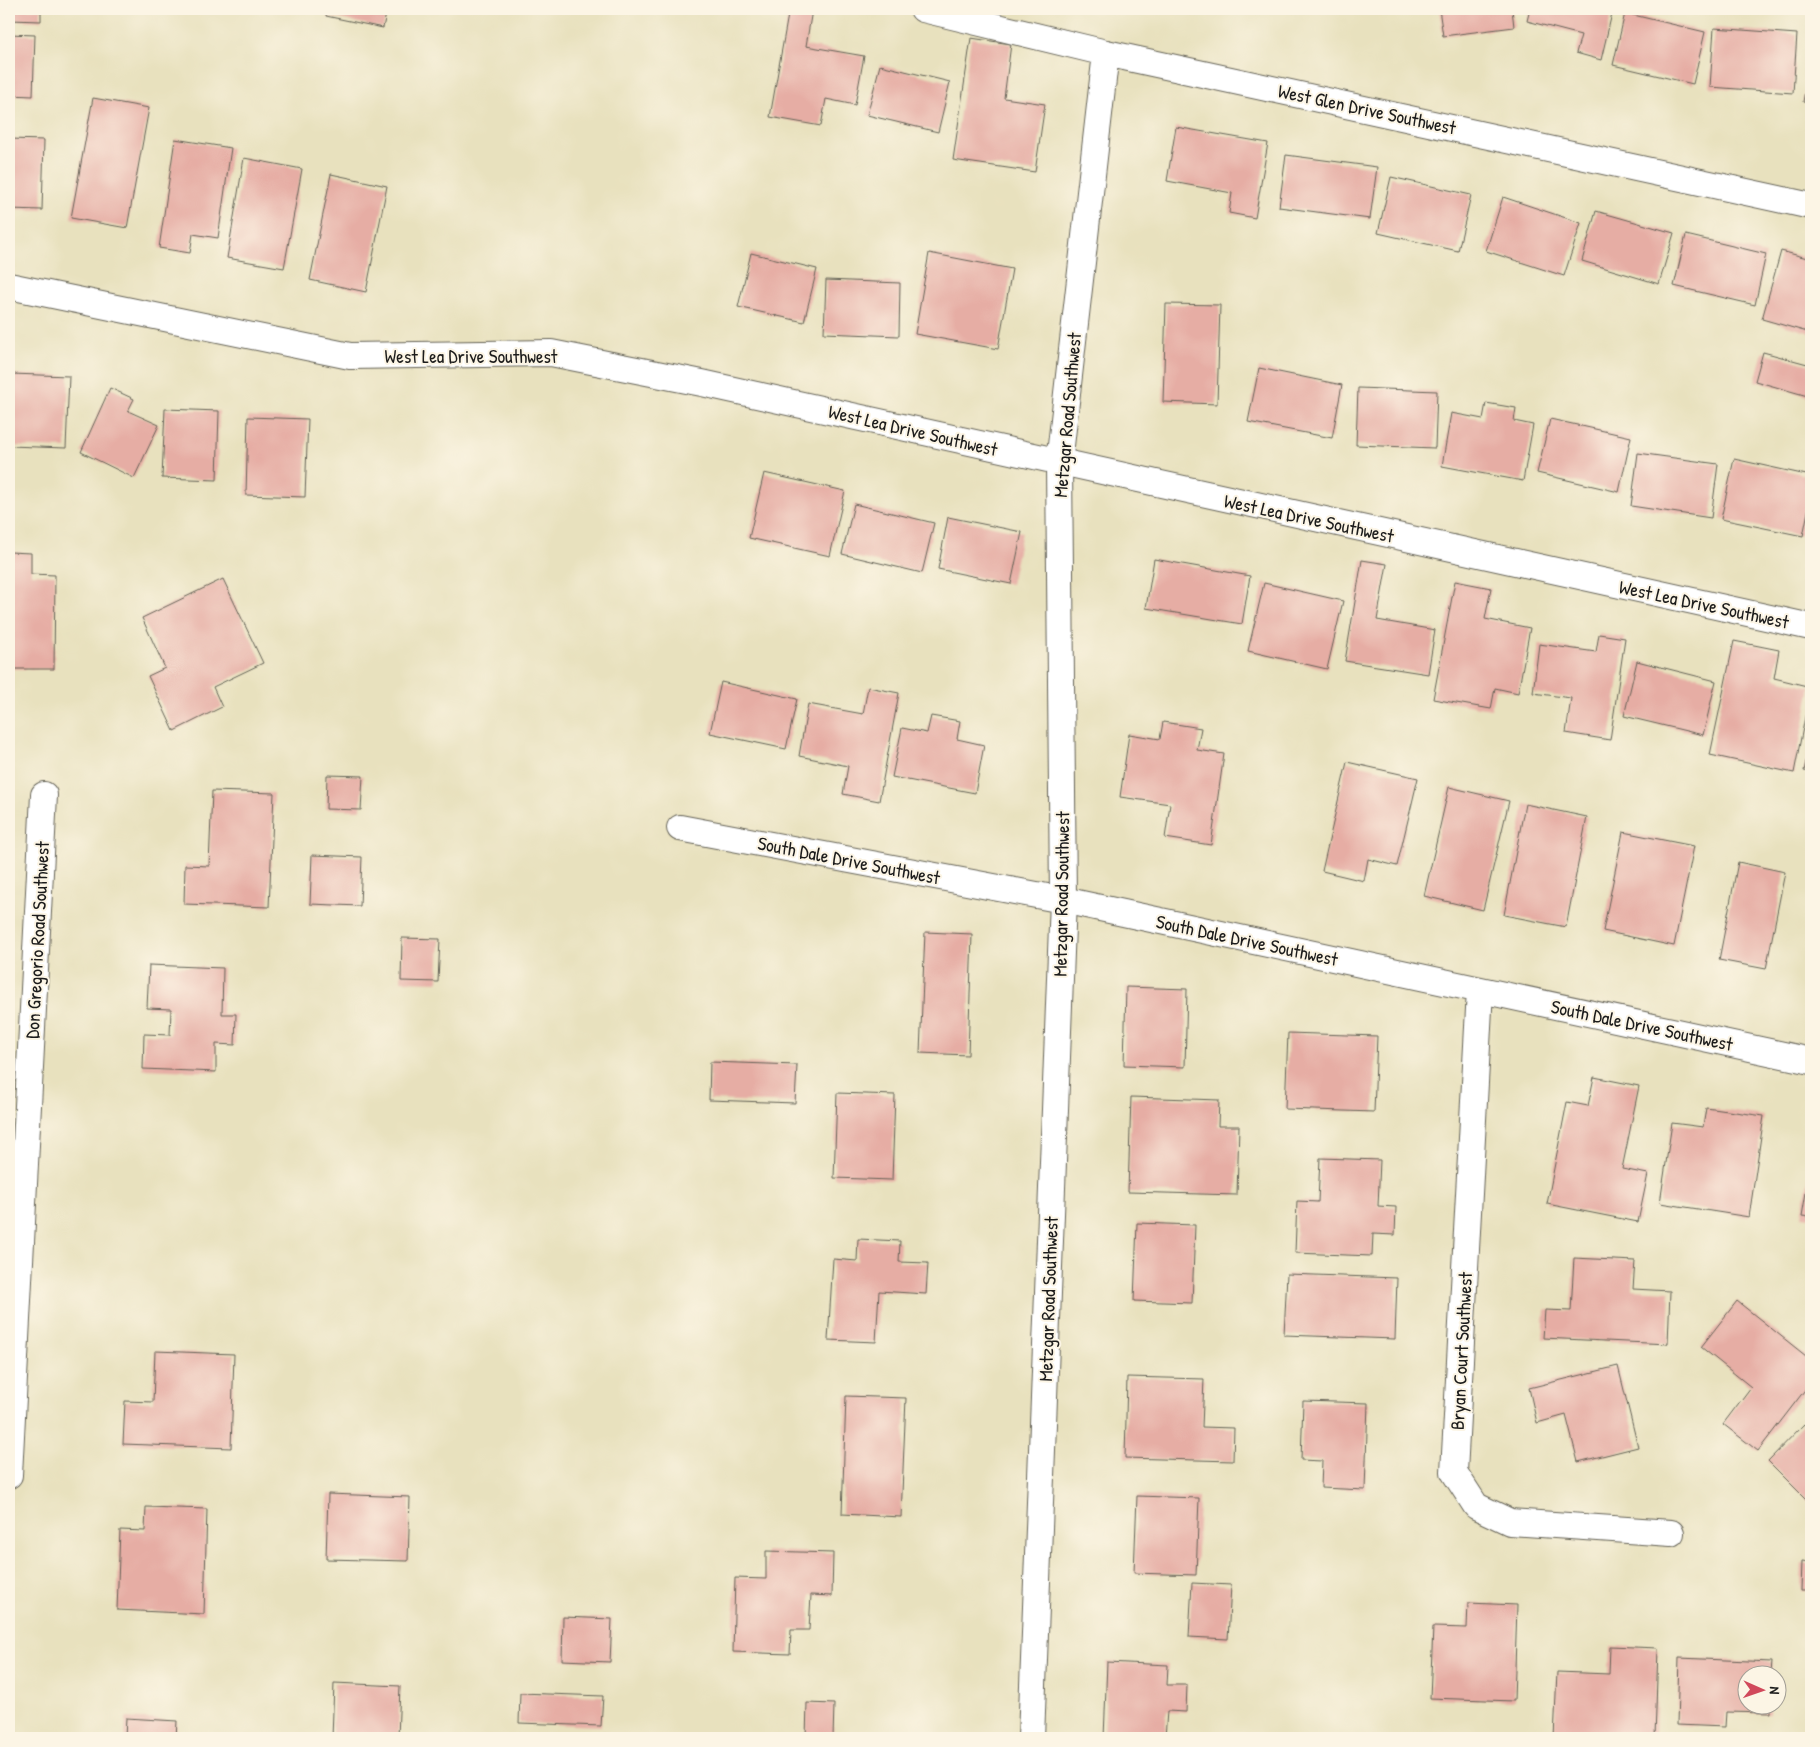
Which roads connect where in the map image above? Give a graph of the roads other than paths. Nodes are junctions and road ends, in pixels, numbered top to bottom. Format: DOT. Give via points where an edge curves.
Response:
graph roads {
  1 [pos="923,9"];
  2 [pos="1106,53"];
  3 [pos="1811,206"];
  4 [pos="9,286"];
  5 [pos="1059,463"];
  6 [pos="1811,628"];
  7 [pos="44,795"];
  8 [pos="680,828"];
  9 [pos="1063,900"];
  10 [pos="1480,990"];
  11 [pos="1811,1061"];
  12 [pos="9,1475"];
  13 [pos="1671,1533"];
  14 [pos="1031,1738"];
  1 -- 2 [label="street, West Glen Drive Southwest"];
  2 -- 3 [label="street, West Glen Drive Southwest"];
  2 -- 5 [label="street, Metzgar Road Southwest"];
  4 -- 5 [label="street, West Lea Drive Southwest" via="350,356 551,353 702,383"];
  5 -- 6 [label="street, West Lea Drive Southwest"];
  5 -- 9 [label="street, Metzgar Road Southwest"];
  7 -- 12 [label="street, Don Gregorio Road Southwest"];
  8 -- 9 [label="street, South Dale Drive Southwest"];
  9 -- 10 [label="street, South Dale Drive Southwest"];
  9 -- 14 [label="street, Metzgar Road Southwest"];
  10 -- 11 [label="street, South Dale Drive Southwest"];
  10 -- 13 [label="street, Bryan Court Southwest" via="1454,1472 1476,1506 1510,1522"];
}
